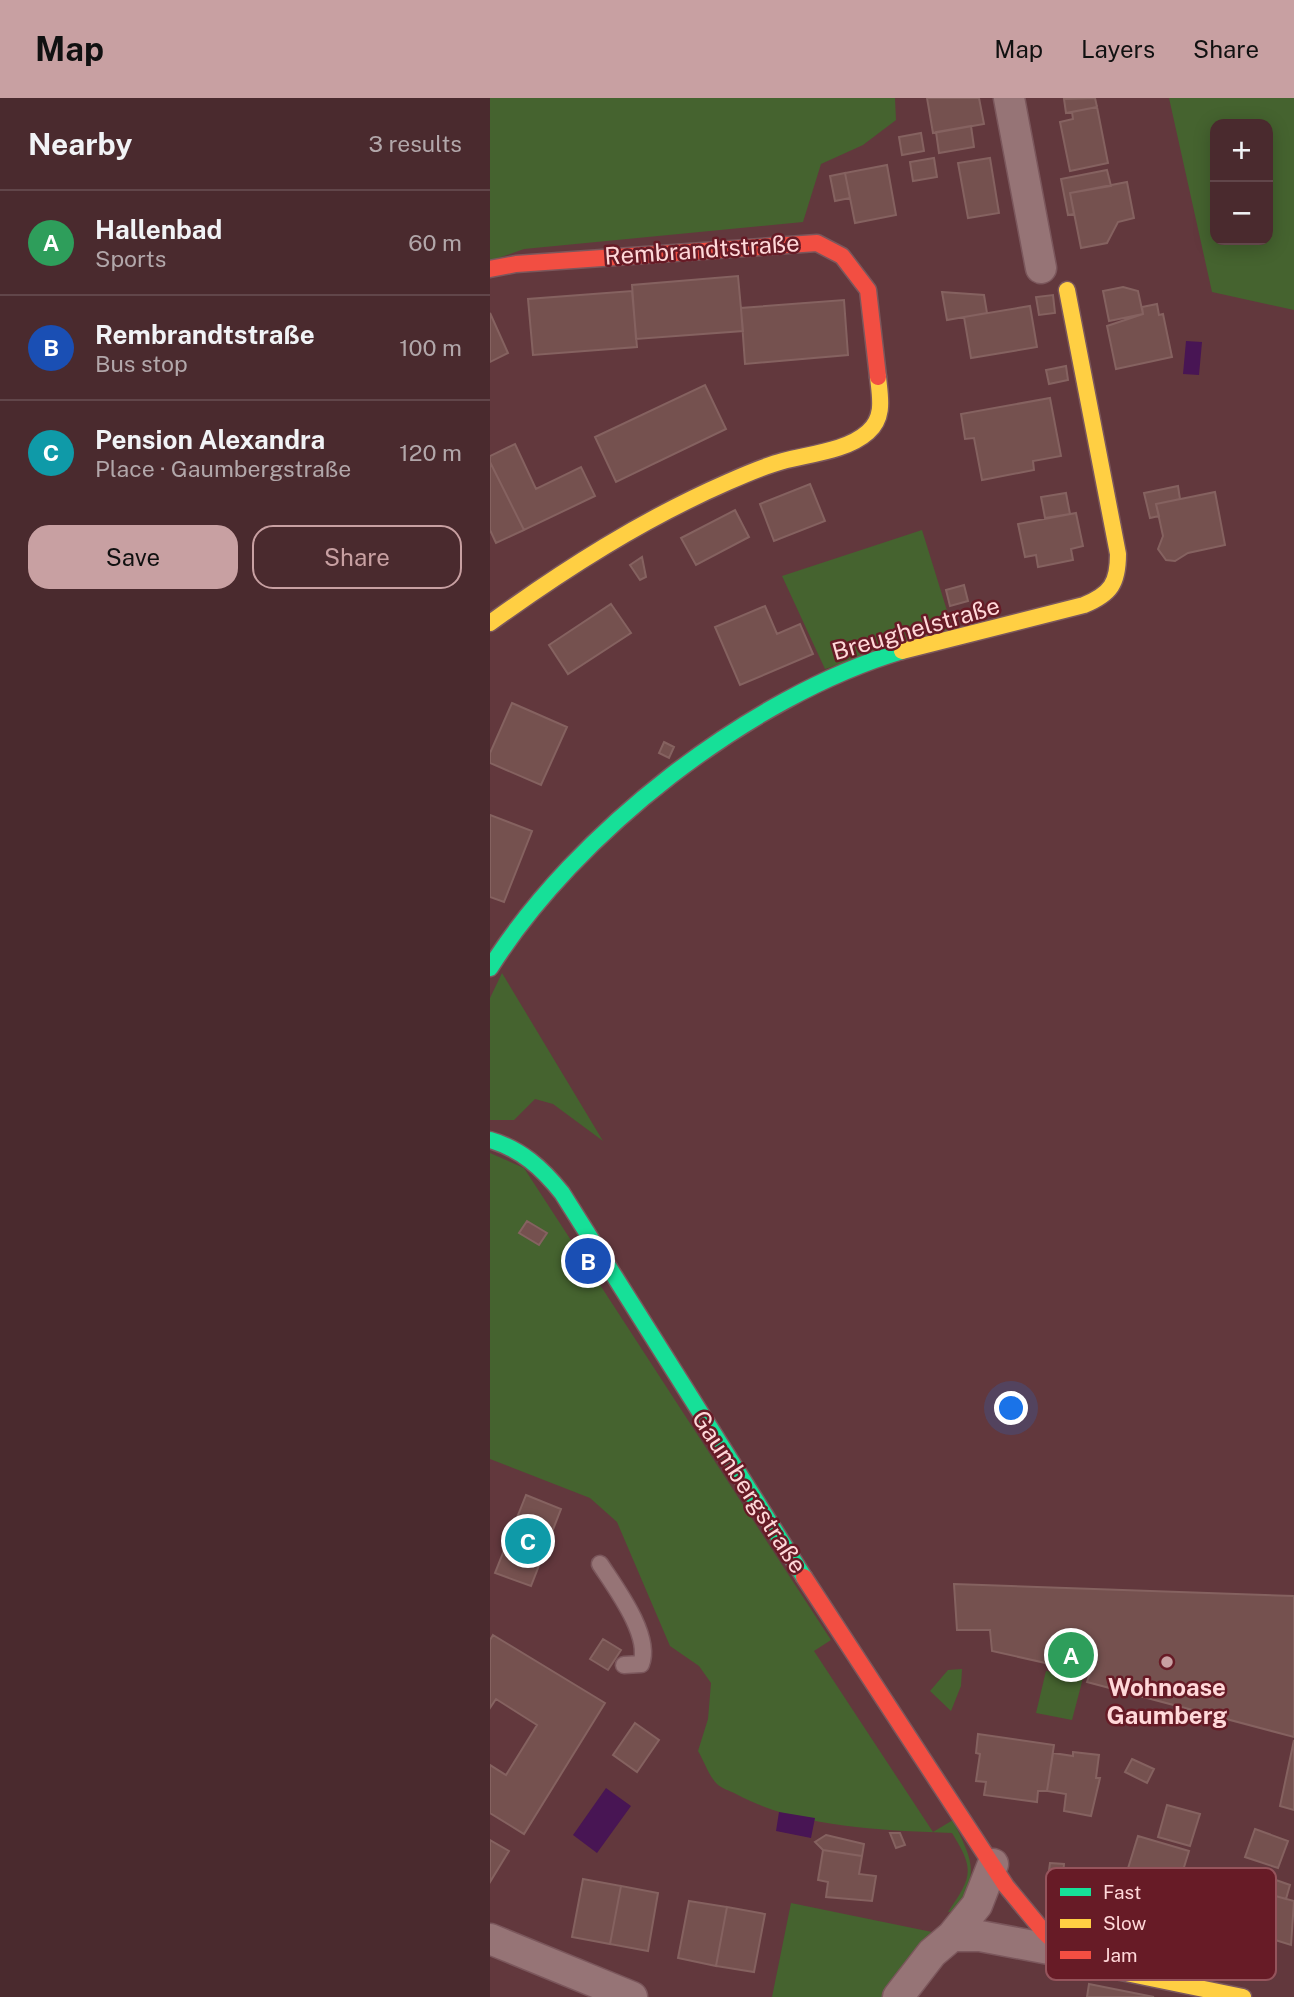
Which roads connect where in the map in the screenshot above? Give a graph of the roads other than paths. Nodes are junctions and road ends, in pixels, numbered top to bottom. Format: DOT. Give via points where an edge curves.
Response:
graph roads {
  1 [pos="1009,98"];
  2 [pos="1041,268"];
  3 [pos="490,270"];
  4 [pos="1067,290"];
  5 [pos="490,623"];
  6 [pos="490,968"];
  7 [pos="490,1140"];
  8 [pos="600,1564"];
  9 [pos="624,1665"];
  10 [pos="993,1864"];
  11 [pos="1046,1931"];
  12 [pos="952,1936"];
  13 [pos="490,1939"];
  14 [pos="1046,1948"];
  15 [pos="1165,1980"];
  16 [pos="583,1988"];
  17 [pos="632,1997"];
  18 [pos="898,1997"];
  19 [pos="1244,1997"];
  1 -- 2 [label="street"];
  3 -- 5 [label="street, Rembrandtstraße" via="516,264 817,243 842,256 868,290 881,409 864,435 744,474 690,498 546,583"];
  4 -- 6 [label="street, Breughelstraße" via="1118,554 1114,588 1083,605 858,665 761,711 668,779 580,856 522,919"];
  7 -- 10 [label="street, Gaumbergstraße" via="520,1150 562,1193 712,1435"];
  8 -- 9 [label="lane" via="625,1603 643,1646 641,1664"];
  10 -- 11 [label="street, Gaumbergstraße"];
  10 -- 12 [label="street" via="977,1905"];
  12 -- 14 [label="street" via="980,1936"];
  12 -- 18 [label="street" via="932,1953"];
  13 -- 16 [label="street"];
  15 -- 19 [label="street, Gaumbergstraße"];
  16 -- 17 [label="street"];
}
